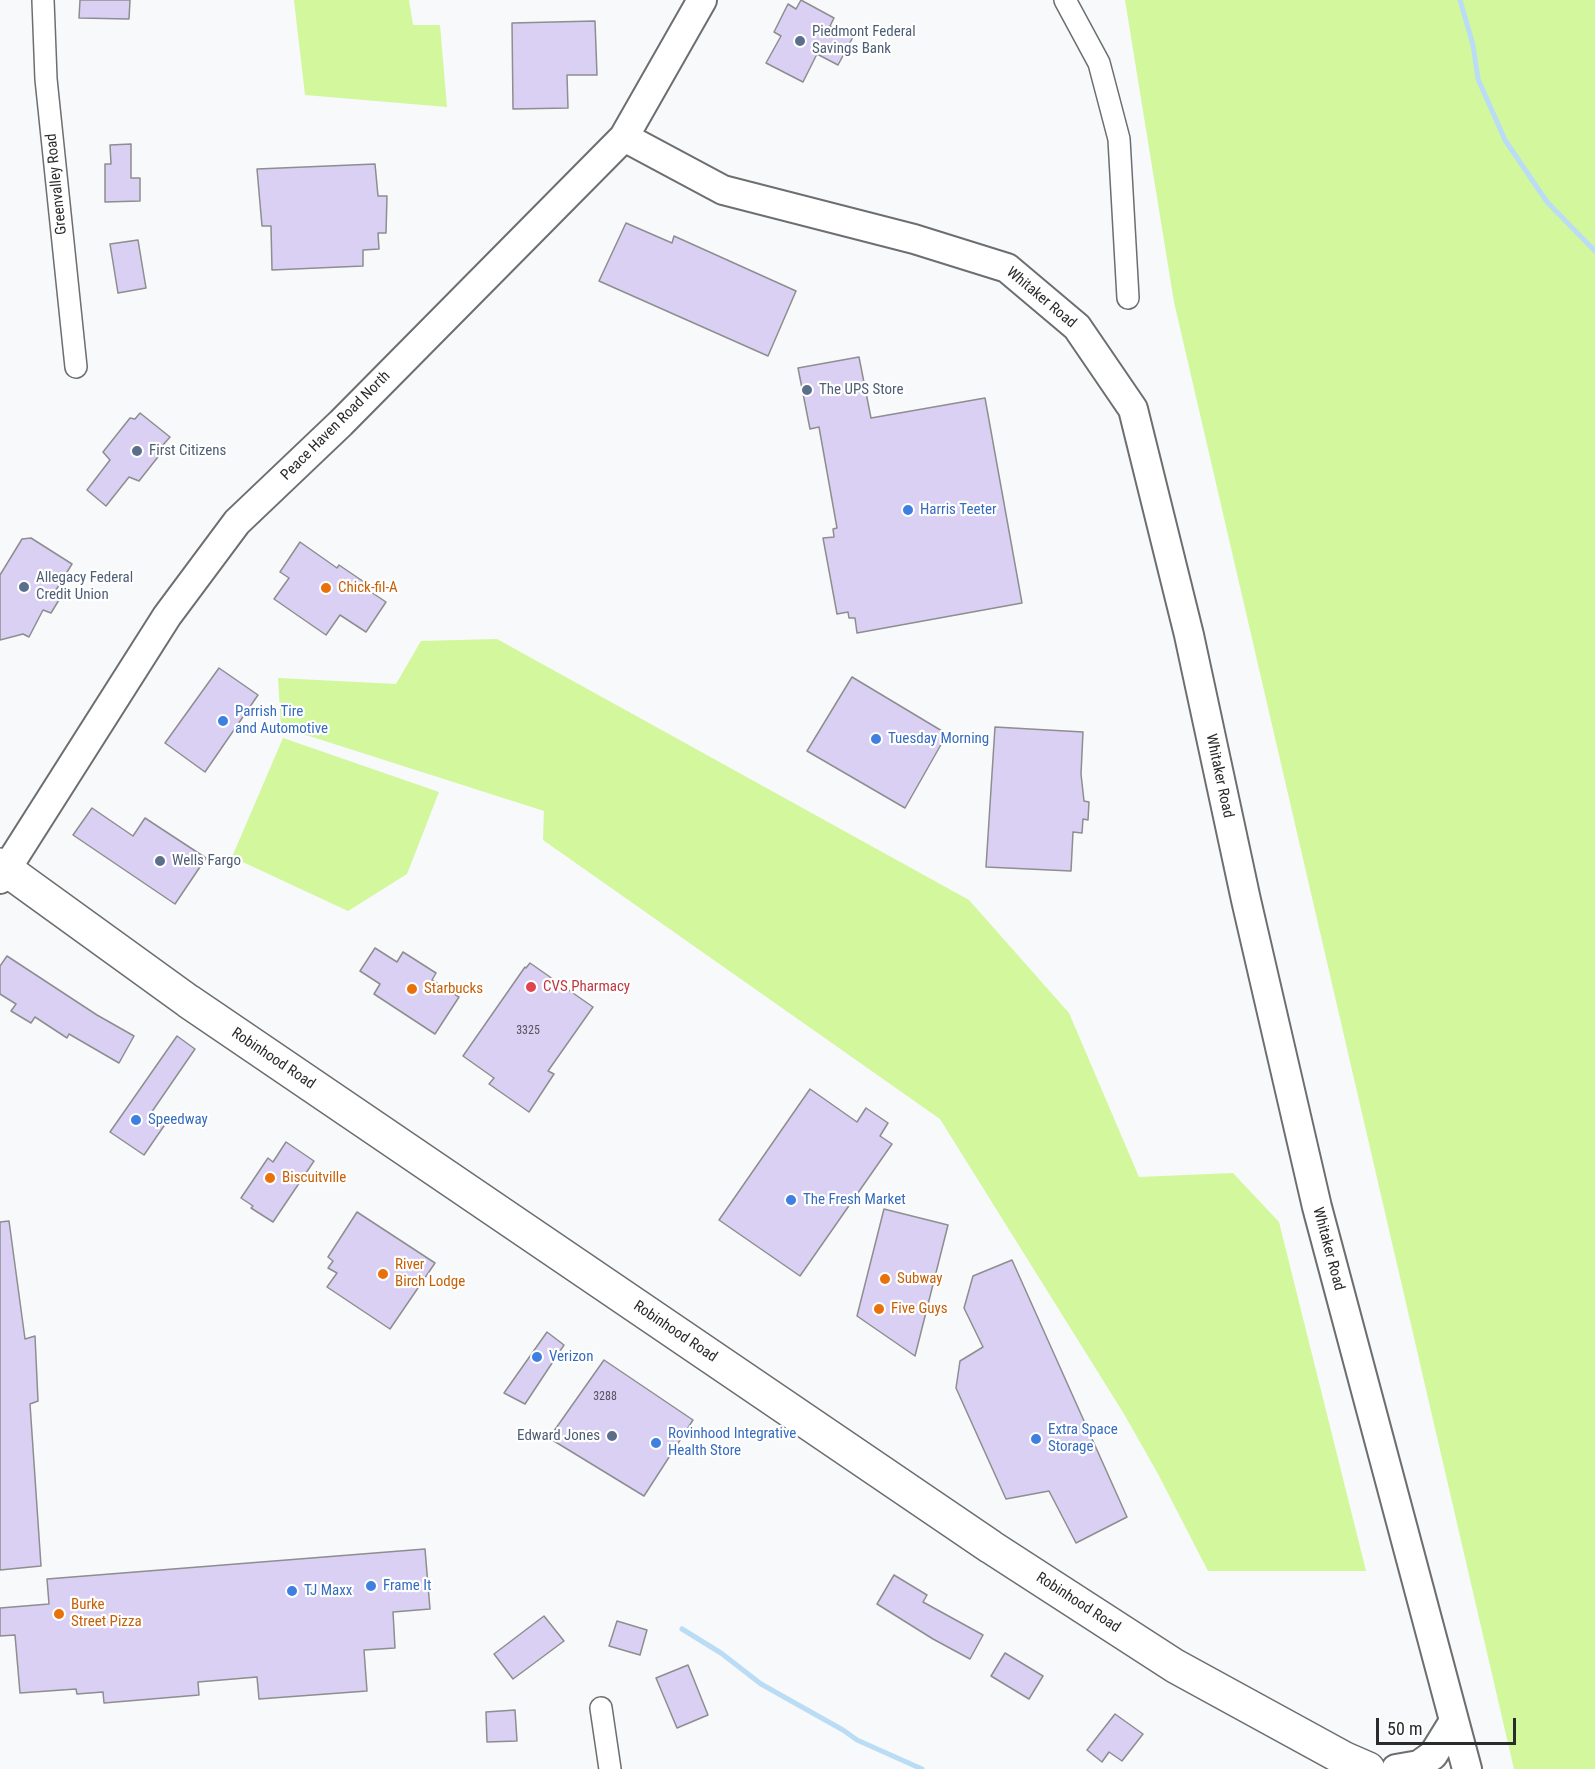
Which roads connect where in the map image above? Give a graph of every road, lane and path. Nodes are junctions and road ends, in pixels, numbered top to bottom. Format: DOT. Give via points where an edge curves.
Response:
graph roads {
  1 [pos="43,0"];
  2 [pos="702,0"];
  3 [pos="1065,0"];
  4 [pos="624,137"];
  5 [pos="1128,298"];
  6 [pos="76,367"];
  7 [pos="2,871"];
  8 [pos="601,1708"];
  9 [pos="1454,1721"];
  10 [pos="1351,1766"];
  11 [pos="609,1769"];
  12 [pos="1396,1769"];
  13 [pos="1467,1769"];
  1 -- 6 [label="street, Greenvalley Road" via="46,79"];
  2 -- 4 [label="street, Peace Haven Road North"];
  3 -- 5 [label="street" via="1099,63 1119,139"];
  4 -- 7 [label="street, Peace Haven Road North" via="237,522 167,616"];
  4 -- 9 [label="street, Whitaker Road" via="723,190 914,239 1007,268 1077,327 1133,409 1189,635 1317,1207"];
  7 -- 10 [label="main road, Robinhood Road" via="991,1547 1175,1666"];
  8 -- 11 [label="street"];
  9 -- 12 [label="street" via="1433,1755 1419,1766"];
  9 -- 13 [label="street, Whitaker Road"];
}
